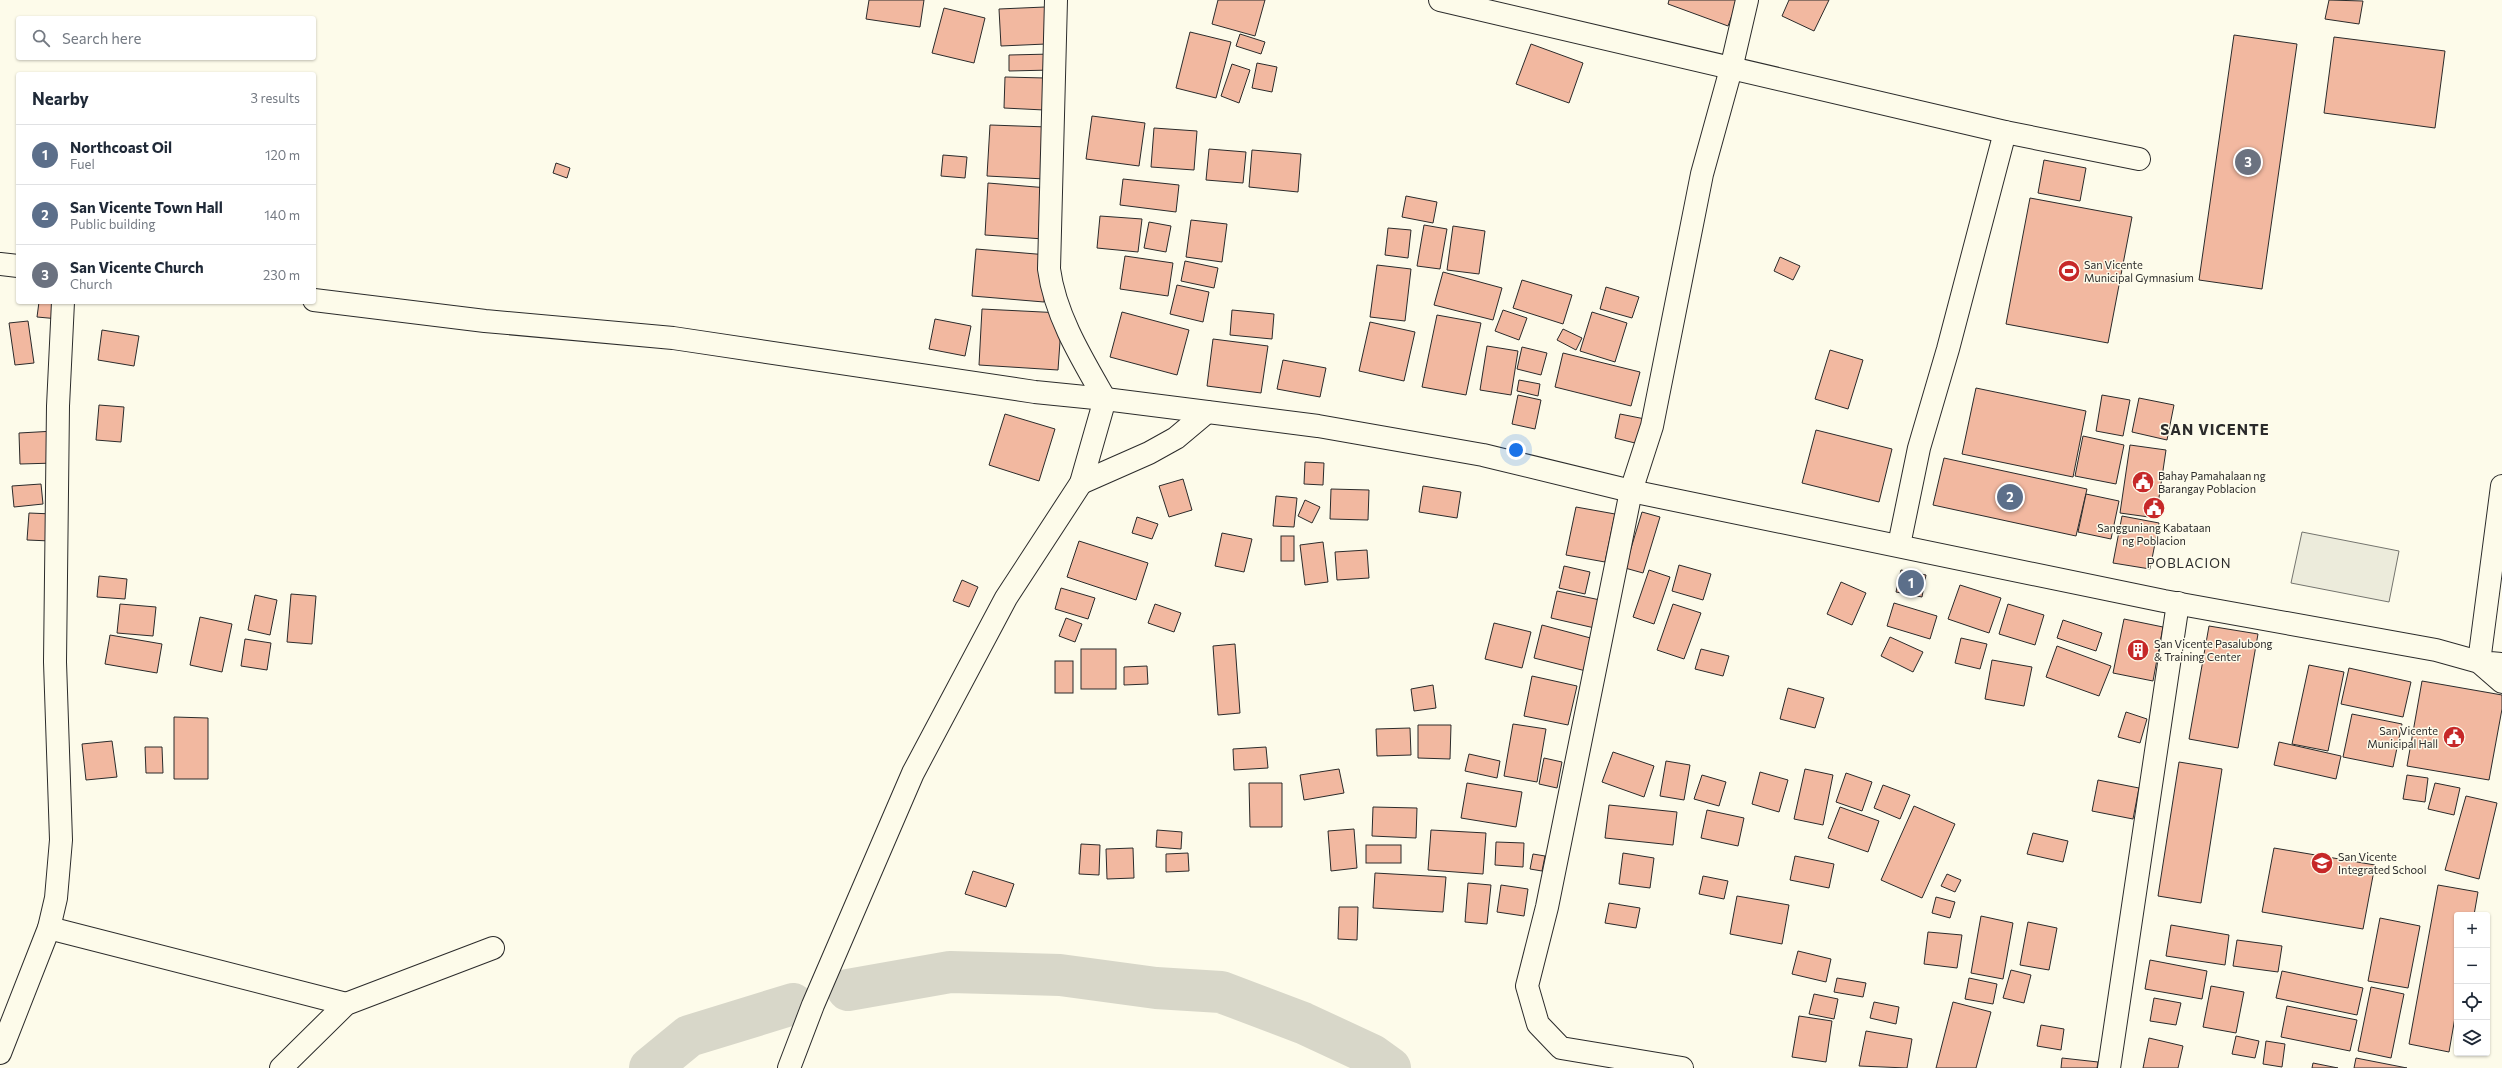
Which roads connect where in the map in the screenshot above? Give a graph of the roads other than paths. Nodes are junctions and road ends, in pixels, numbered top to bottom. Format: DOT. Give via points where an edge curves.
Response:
graph roads {
  1 [pos="1056,0"];
  2 [pos="1440,0"];
  3 [pos="1747,0"];
  4 [pos="1732,69"];
  5 [pos="2005,132"];
  6 [pos="2139,159"];
  7 [pos="0,264"];
  8 [pos="16,266"];
  9 [pos="316,300"];
  10 [pos="63,304"];
  11 [pos="1105,399"];
  12 [pos="1207,412"];
  13 [pos="1081,483"];
  14 [pos="2502,486"];
  15 [pos="1631,491"];
  16 [pos="1899,545"];
  17 [pos="2178,603"];
  18 [pos="2479,662"];
  19 [pos="2502,664"];
  20 [pos="2502,682"];
  21 [pos="49,928"];
  22 [pos="494,948"];
  23 [pos="346,1004"];
  24 [pos="0,1053"];
  25 [pos="281,1068"];
  26 [pos="789,1068"];
  27 [pos="1682,1068"];
  28 [pos="2109,1068"];
  1 -- 11 [label="street" via="1049,268 1051,283 1074,344"];
  2 -- 4 [label="street"];
  3 -- 4 [label="street"];
  4 -- 5 [label="street"];
  4 -- 15 [label="street" via="1702,174 1652,426"];
  5 -- 6 [label="street"];
  5 -- 16 [label="street" via="1948,350 1919,448"];
  7 -- 8 [label="street"];
  9 -- 11 [label="street" via="485,321 673,338 1035,392"];
  10 -- 21 [label="street" via="58,406 55,662 61,840 56,898"];
  11 -- 12 [label="street"];
  11 -- 13 [label="street"];
  12 -- 13 [label="street" via="1176,438 1149,454"];
  12 -- 15 [label="street" via="1318,426 1483,455"];
  13 -- 26 [label="street" via="1006,598 913,773 813,1005"];
  14 -- 18 [label="street"];
  15 -- 16 [label="street"];
  15 -- 27 [label="street" via="1547,907 1527,986 1538,1024 1561,1048"];
  16 -- 17 [label="street"];
  17 -- 18 [label="street" via="2436,650"];
  17 -- 28 [label="street"];
  18 -- 19 [label="street"];
  18 -- 20 [label="street"];
  21 -- 23 [label="street"];
  21 -- 24 [label="street"];
  22 -- 23 [label="street"];
  23 -- 25 [label="street"];
}
